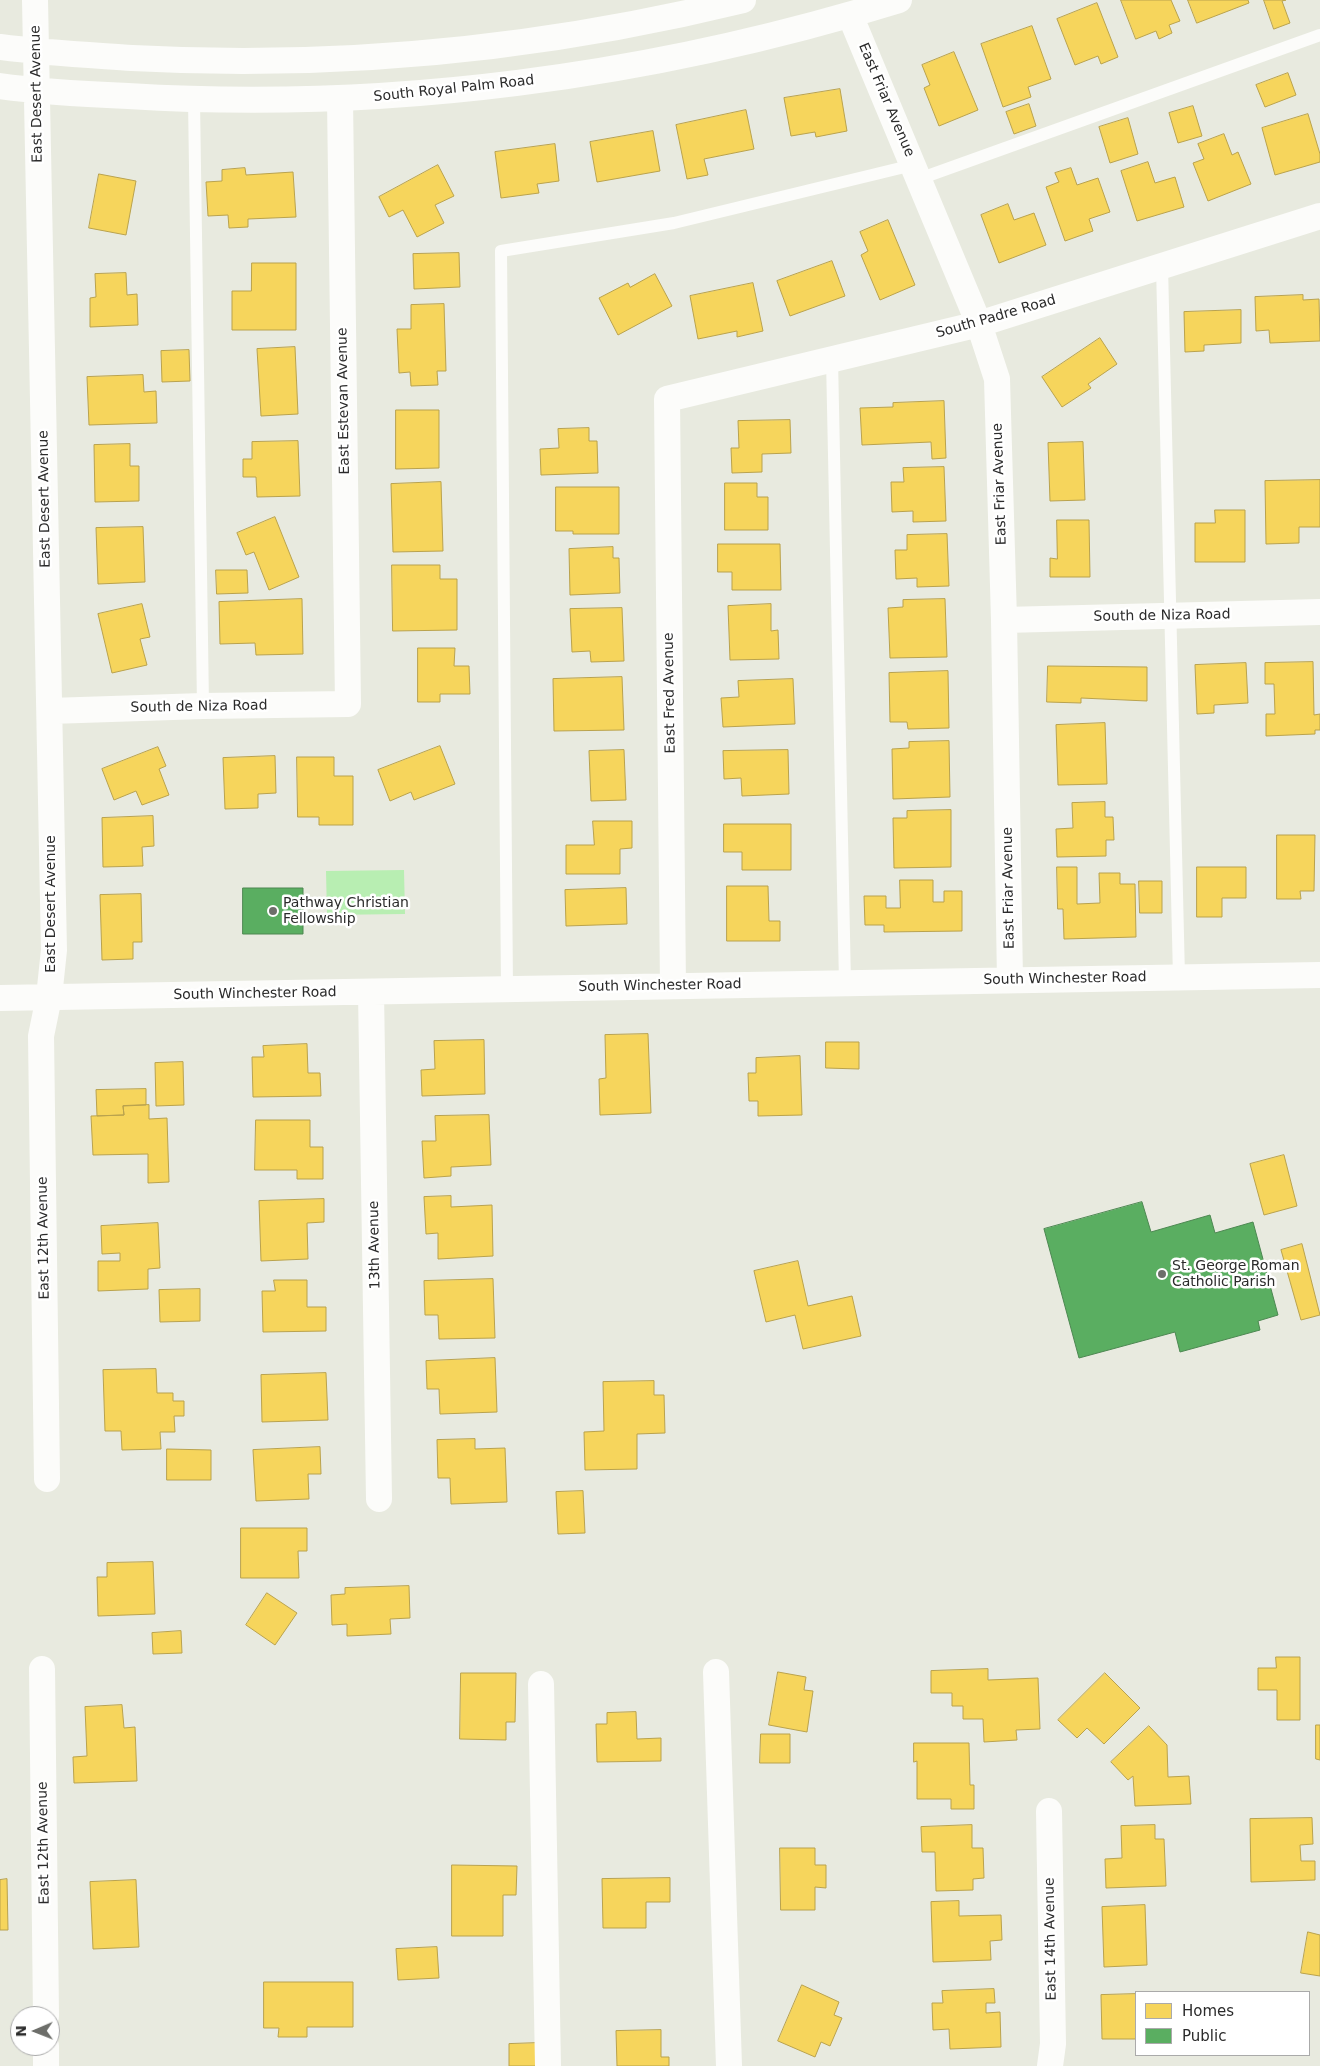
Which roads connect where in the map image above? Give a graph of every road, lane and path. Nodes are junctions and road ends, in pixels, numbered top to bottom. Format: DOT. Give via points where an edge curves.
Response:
graph roads {
  1 [pos="35,0"];
  2 [pos="743,0"];
  3 [pos="899,0"];
  4 [pos="850,15"];
  5 [pos="1320,35"];
  6 [pos="0,47"];
  7 [pos="36,52"];
  8 [pos="0,86"];
  9 [pos="36,91"];
  10 [pos="340,99"];
  11 [pos="194,100"];
  12 [pos="916,172"];
  13 [pos="1320,216"];
  14 [pos="1162,266"];
  15 [pos="979,324"];
  16 [pos="832,359"];
  17 [pos="667,399"];
  18 [pos="1320,612"];
  19 [pos="1169,616"];
  20 [pos="1004,620"];
  21 [pos="348,704"];
  22 [pos="203,706"];
  23 [pos="50,712"];
  24 [pos="1320,975"];
  25 [pos="1179,977"];
  26 [pos="1010,980"];
  27 [pos="845,983"];
  28 [pos="674,986"];
  29 [pos="507,989"];
  30 [pos="371,992"];
  31 [pos="0,998"];
  32 [pos="49,998"];
  33 [pos="47,1479"];
  34 [pos="379,1499"];
  35 [pos="42,1670"];
  36 [pos="716,1672"];
  37 [pos="541,1684"];
  38 [pos="1049,1811"];
  39 [pos="46,2006"];
  40 [pos="548,2066"];
  41 [pos="729,2066"];
  42 [pos="1050,2066"];
  1 -- 7 [label="street, East Desert Avenue"];
  2 -- 7 [label="street" via="577,33 457,51 337,59 192,61"];
  3 -- 4 [label="street, South Royal Palm Road"];
  4 -- 10 [label="street, South Royal Palm Road" via="713,51 584,75 461,90"];
  4 -- 12 [label="street, East Friar Avenue"];
  5 -- 12 [label="lane"];
  6 -- 7 [label="street"];
  7 -- 9 [label="street, East Desert Avenue"];
  8 -- 9 [label="street, South Royal Palm Road"];
  9 -- 11 [label="street, South Royal Palm Road"];
  9 -- 23 [label="street, East Desert Avenue"];
  10 -- 11 [label="street, South Royal Palm Road"];
  10 -- 21 [label="street, East Estevan Avenue"];
  11 -- 22 [label="lane"];
  12 -- 15 [label="street, East Friar Avenue"];
  12 -- 29 [label="lane" via="674,223 501,250"];
  13 -- 14 [label="street, South Padre Road"];
  14 -- 15 [label="street, South Padre Road"];
  14 -- 19 [label="lane"];
  15 -- 16 [label="street, South Padre Road"];
  15 -- 20 [label="street, East Friar Avenue" via="996,379"];
  16 -- 17 [label="street, South Padre Road"];
  16 -- 27 [label="lane"];
  17 -- 28 [label="street, East Fred Avenue"];
  18 -- 19 [label="street, South de Niza Road"];
  19 -- 20 [label="street, South de Niza Road"];
  19 -- 25 [label="lane"];
  20 -- 26 [label="street, East Friar Avenue"];
  21 -- 22 [label="street, South de Niza Road"];
  22 -- 23 [label="street, South de Niza Road"];
  23 -- 32 [label="street, East Desert Avenue" via="54,950"];
  24 -- 25 [label="street, South Winchester Road"];
  25 -- 26 [label="street, South Winchester Road"];
  26 -- 27 [label="street, South Winchester Road"];
  27 -- 28 [label="street, South Winchester Road"];
  28 -- 29 [label="street, South Winchester Road"];
  29 -- 30 [label="street, South Winchester Road"];
  30 -- 32 [label="street, South Winchester Road"];
  30 -- 34 [label="street, 13th Avenue"];
  31 -- 32 [label="street, South Winchester Road"];
  32 -- 33 [label="street, East 12th Avenue" via="41,1036"];
  35 -- 39 [label="street, East 12th Avenue"];
  36 -- 41 [label="street"];
  37 -- 40 [label="street"];
  38 -- 42 [label="street, East 14th Avenue" via="1053,2044"];
}
